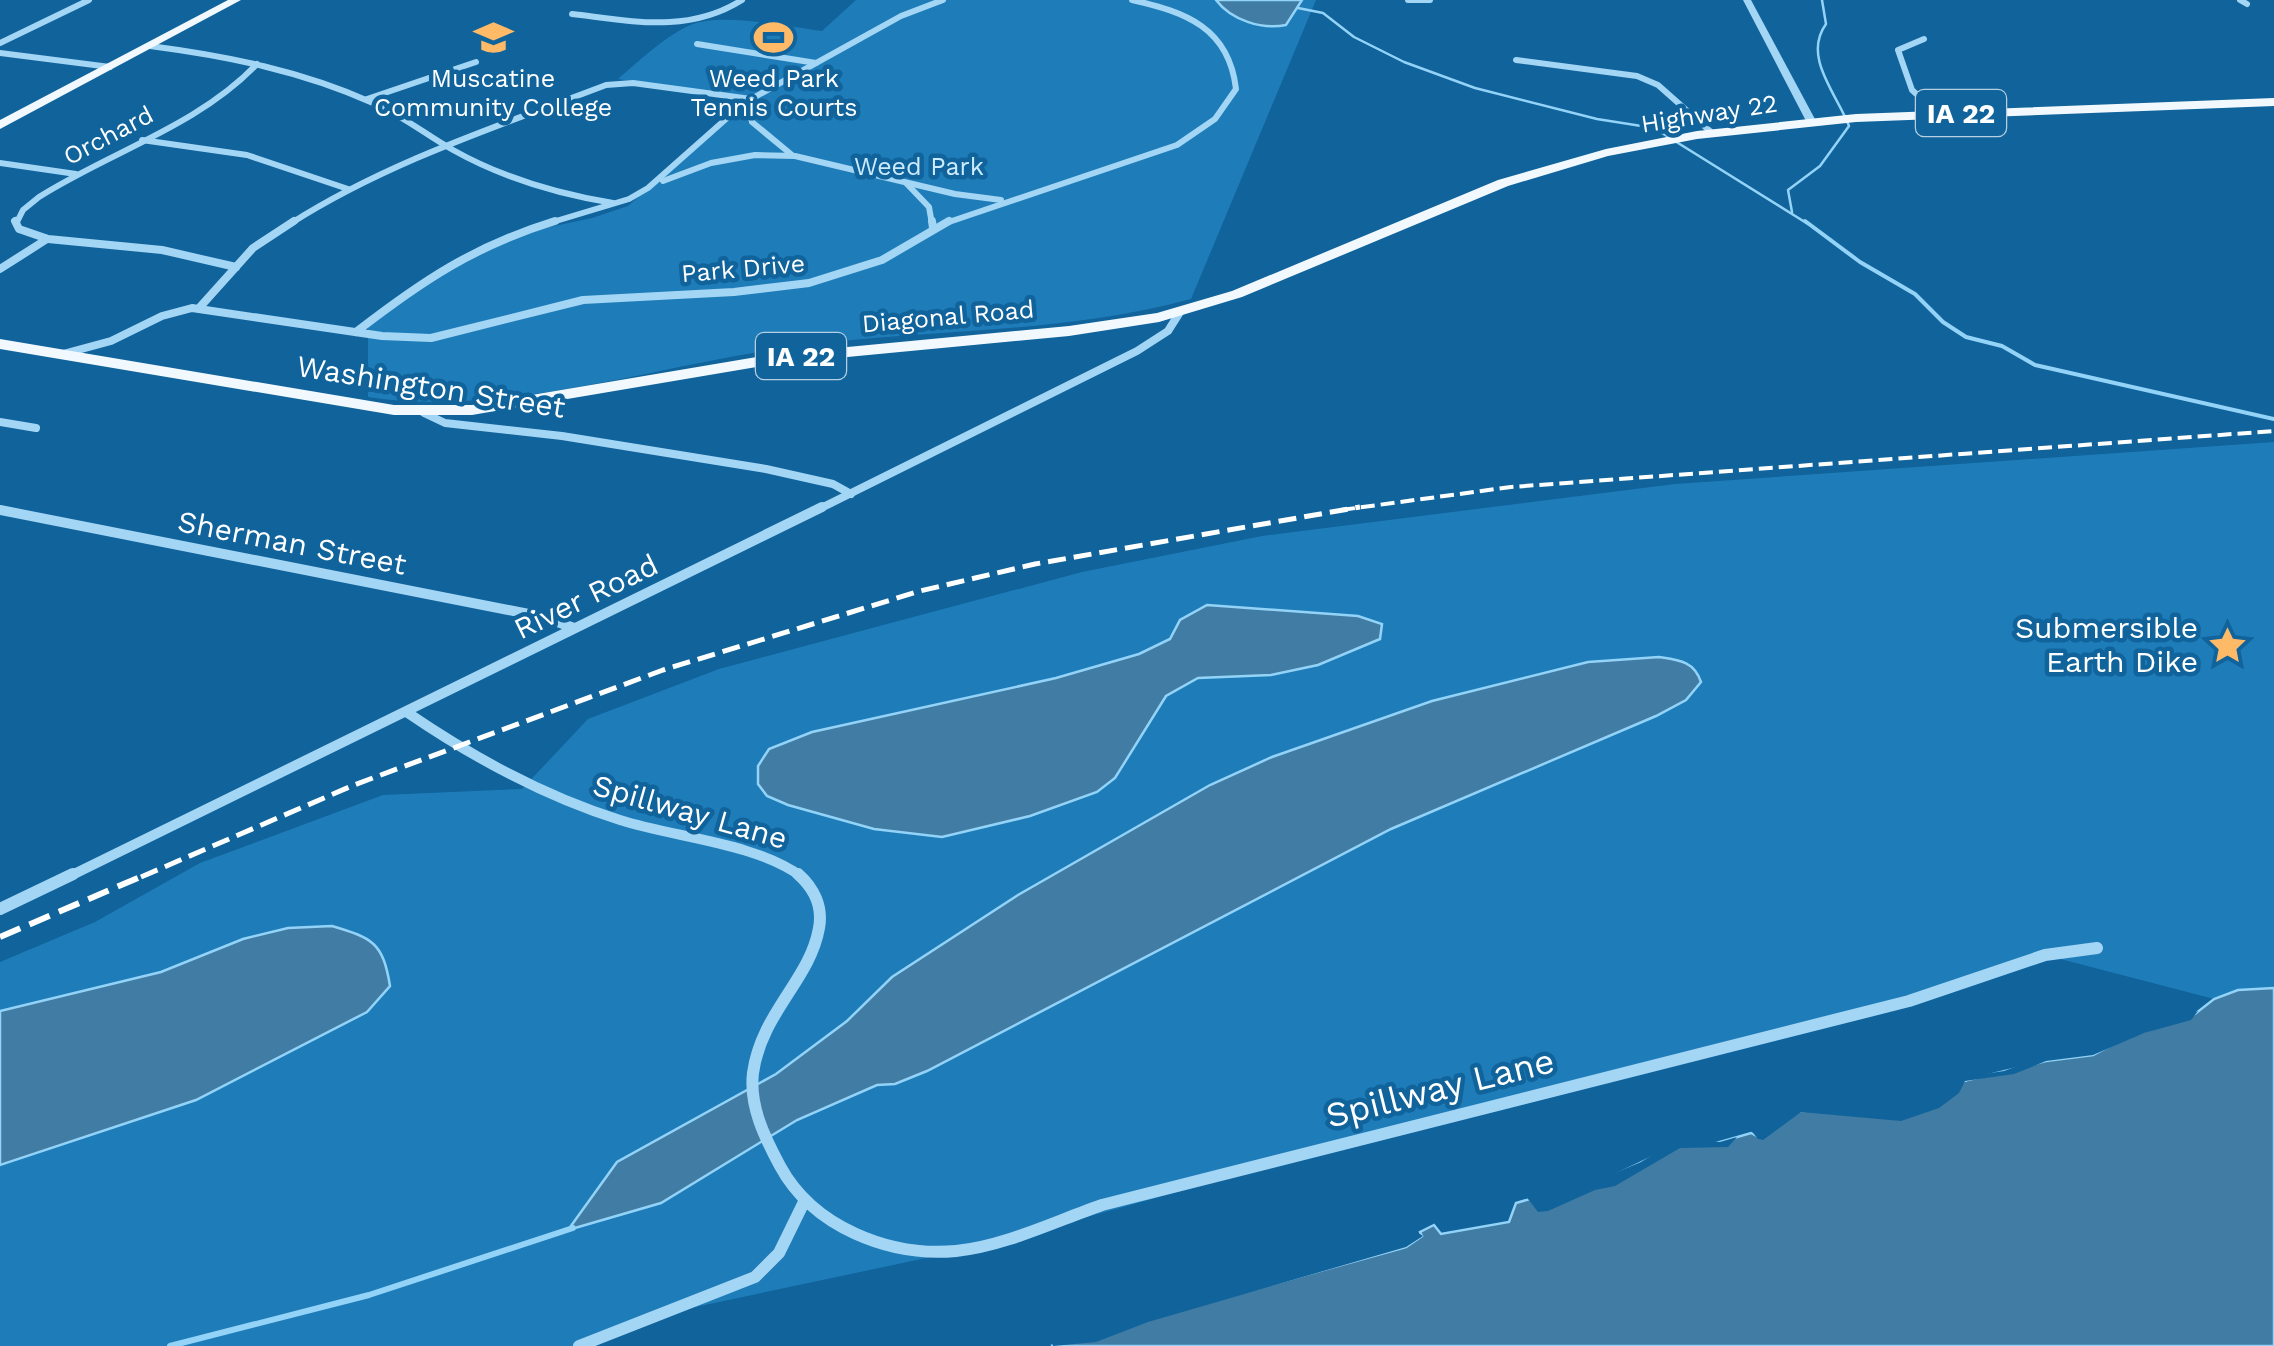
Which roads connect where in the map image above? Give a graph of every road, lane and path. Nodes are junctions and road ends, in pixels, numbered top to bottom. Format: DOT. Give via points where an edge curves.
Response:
graph roads {
  1 [pos="89,0"];
  2 [pos="236,0"];
  3 [pos="742,0"];
  4 [pos="943,0"];
  5 [pos="1132,0"];
  6 [pos="1408,0"];
  7 [pos="1430,0"];
  8 [pos="1747,0"];
  9 [pos="2240,0"];
  10 [pos="2247,4"];
  11 [pos="572,14"];
  12 [pos="1924,39"];
  13 [pos="0,43"];
  14 [pos="697,44"];
  15 [pos="150,46"];
  16 [pos="0,52"];
  17 [pos="1516,60"];
  18 [pos="476,62"];
  19 [pos="817,63"];
  20 [pos="257,64"];
  21 [pos="110,67"];
  22 [pos="751,98"];
  23 [pos="366,100"];
  24 [pos="2274,102"];
  25 [pos="1938,114"];
  26 [pos="725,116"];
  27 [pos="750,116"];
  28 [pos="1811,121"];
  29 [pos="0,125"];
  30 [pos="1711,132"];
  31 [pos="139,140"];
  32 [pos="449,148"];
  33 [pos="792,155"];
  34 [pos="0,163"];
  35 [pos="76,174"];
  36 [pos="900,178"];
  37 [pos="348,188"];
  38 [pos="648,188"];
  39 [pos="1008,201"];
  40 [pos="619,204"];
  41 [pos="934,228"];
  42 [pos="48,238"];
  43 [pos="236,267"];
  44 [pos="0,269"];
  45 [pos="199,308"];
  46 [pos="1180,312"];
  47 [pos="356,332"];
  48 [pos="0,344"];
  49 [pos="62,354"];
  50 [pos="424,412"];
  51 [pos="0,422"];
  52 [pos="36,428"];
  53 [pos="850,494"];
  54 [pos="0,510"];
  55 [pos="574,628"];
  56 [pos="408,713"];
  57 [pos="0,909"];
  58 [pos="2098,948"];
  59 [pos="804,1202"];
  60 [pos="579,1346"];
  1 -- 13 [label="street"];
  2 -- 15 [label="main road"];
  3 -- 11 [label="street" via="718,16 680,24"];
  4 -- 19 [label="street"];
  5 -- 39 [label="street, Park Drive" via="1208,28 1233,62 1234,97 1177,145"];
  6 -- 7 [label="street"];
  8 -- 28 [label="street"];
  9 -- 10 [label="street"];
  12 -- 25 [label="street" via="1898,50 1912,90"];
  14 -- 19 [label="street"];
  15 -- 20 [label="street"];
  15 -- 21 [label="main road"];
  16 -- 21 [label="street"];
  17 -- 30 [label="street" via="1637,76"];
  18 -- 23 [label="street"];
  19 -- 22 [label="street"];
  20 -- 23 [label="street"];
  20 -- 31 [label="street, Orchard" via="220,97"];
  21 -- 29 [label="main road"];
  22 -- 26 [label="street"];
  22 -- 27 [label="street"];
  22 -- 32 [label="street" via="606,85"];
  23 -- 32 [label="street"];
  24 -- 25 [label="main road, Highway 22 / IA 22"];
  25 -- 28 [label="main road, Highway 22 / IA 22"];
  26 -- 27 [label="street"];
  26 -- 38 [label="street"];
  27 -- 33 [label="street"];
  28 -- 30 [label="main road, Highway 22 / IA 22"];
  30 -- 46 [label="main road, Highway 22 / IA 22" via="1536,172"];
  31 -- 35 [label="street, Orchard"];
  31 -- 37 [label="street" via="251,153"];
  32 -- 37 [label="street"];
  32 -- 40 [label="street" via="541,188"];
  33 -- 36 [label="street"];
  33 -- 38 [label="street" via="715,160"];
  34 -- 35 [label="street"];
  35 -- 42 [label="street, Orchard" via="16,216 19,229"];
  36 -- 39 [label="street"];
  36 -- 41 [label="street" via="929,208"];
  37 -- 43 [label="street" via="258,245"];
  38 -- 40 [label="street"];
  39 -- 41 [label="street, Park Drive"];
  40 -- 47 [label="street" via="470,252"];
  41 -- 47 [label="street, Park Drive" via="882,260 790,287 583,300 431,338"];
  42 -- 43 [label="street" via="162,250"];
  42 -- 44 [label="street"];
  43 -- 45 [label="street" via="225,288"];
  45 -- 47 [label="street, Park Drive"];
  45 -- 49 [label="street, Park Drive"];
  46 -- 50 [label="main road, Diagonal Road / IA 22" via="1087,329 774,359 499,407"];
  46 -- 53 [label="street, River Road" via="1174,325 1146,344"];
  48 -- 49 [label="main road, Washington Street / IA 22"];
  49 -- 50 [label="main road, Washington Street / IA 22"];
  50 -- 53 [label="street, Washington Street" via="445,423 766,470"];
  51 -- 52 [label="street"];
  53 -- 55 [label="street, River Road"];
  54 -- 55 [label="street, Sherman Street"];
  55 -- 56 [label="street, River Road"];
  56 -- 57 [label="street, River Road"];
  56 -- 59 [label="street, Spillway Lane" via="454,747 570,806 780,864 812,888 818,934 764,1031 751,1085 772,1152"];
  58 -- 59 [label="street, Spillway Lane" via="2045,955 1909,1001 1102,1205 958,1252 869,1238"];
  59 -- 60 [label="street" via="778,1256 755,1277"];
}
